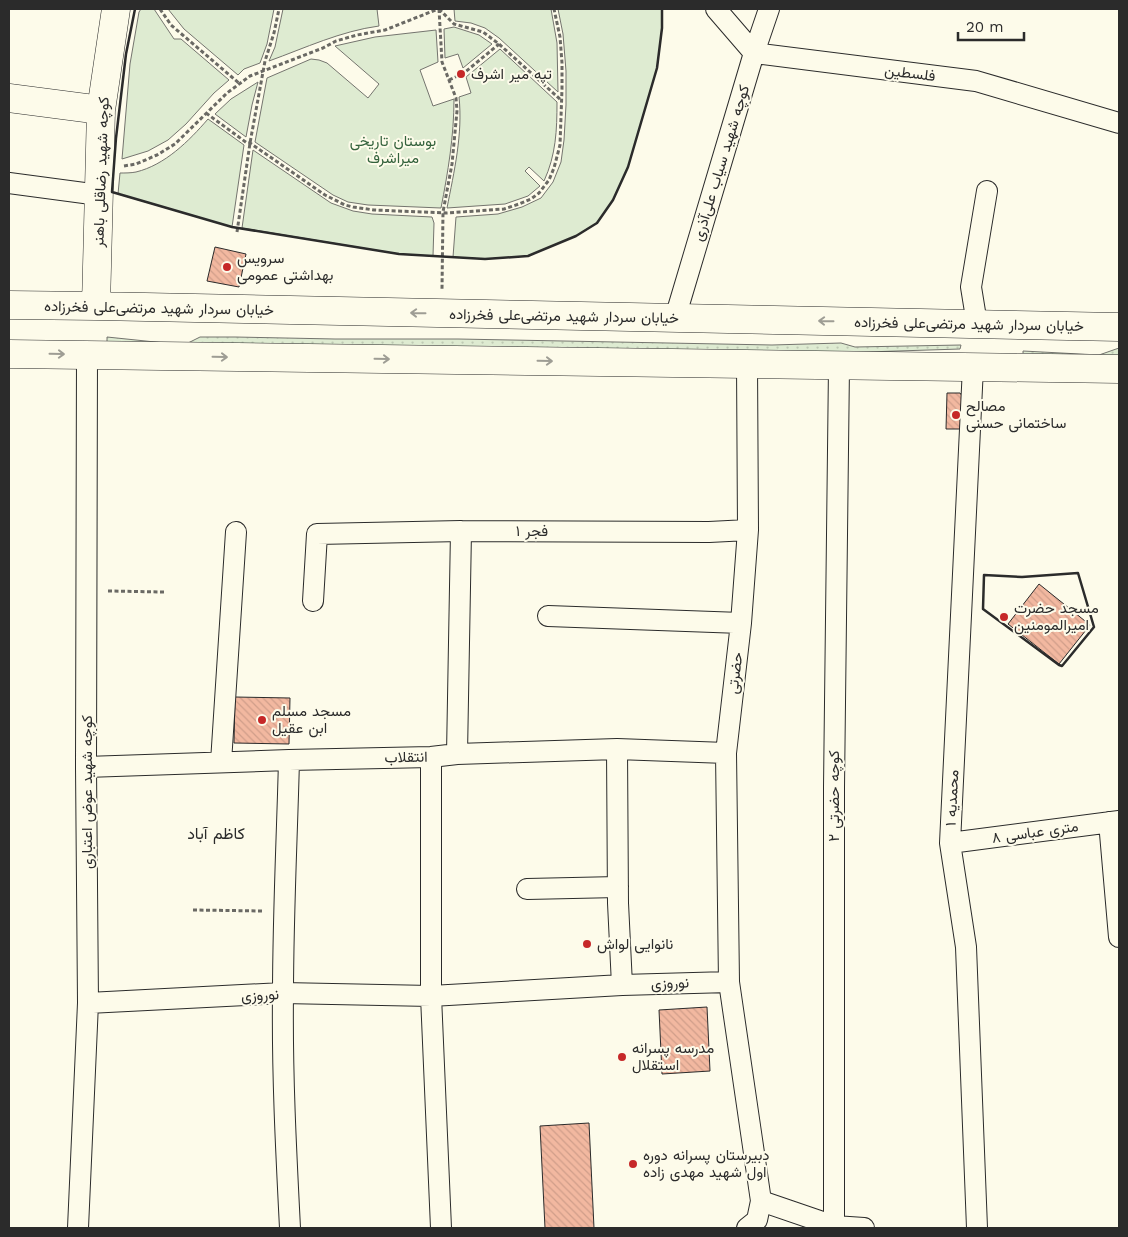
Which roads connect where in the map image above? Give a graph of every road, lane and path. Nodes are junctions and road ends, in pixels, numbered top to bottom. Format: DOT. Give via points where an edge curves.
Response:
graph roads {
  1 [pos="116,9"];
  2 [pos="160,9"];
  3 [pos="279,9"];
  4 [pos="438,9"];
  5 [pos="554,9"];
  6 [pos="716,9"];
  7 [pos="769,9"];
  8 [pos="499,44"];
  9 [pos="754,53"];
  10 [pos="264,71"];
  11 [pos="449,80"];
  12 [pos="240,84"];
  13 [pos="9,98"];
  14 [pos="562,101"];
  15 [pos="101,110"];
  16 [pos="206,113"];
  17 [pos="1119,123"];
  18 [pos="250,143"];
  19 [pos="121,166"];
  20 [pos="9,182"];
  21 [pos="987,191"];
  22 [pos="99,195"];
  23 [pos="443,212"];
  24 [pos="237,232"];
  25 [pos="443,262"];
  26 [pos="9,306"];
  27 [pos="96,306"];
  28 [pos="675,318"];
  29 [pos="977,324"];
  30 [pos="1119,327"];
  31 [pos="9,354"];
  32 [pos="87,355"];
  33 [pos="746,364"];
  34 [pos="838,366"];
  35 [pos="973,367"];
  36 [pos="1119,369"];
  37 [pos="748,530"];
  38 [pos="461,531"];
  39 [pos="236,532"];
  40 [pos="87,591"];
  41 [pos="164,592"];
  42 [pos="312,601"];
  43 [pos="548,616"];
  44 [pos="741,624"];
  45 [pos="617,749"];
  46 [pos="726,753"];
  47 [pos="457,754"];
  48 [pos="431,757"];
  49 [pos="289,760"];
  50 [pos="222,762"];
  51 [pos="86,767"];
  52 [pos="1114,821"];
  53 [pos="950,843"];
  54 [pos="618,887"];
  55 [pos="527,889"];
  56 [pos="193,910"];
  57 [pos="285,911"];
  58 [pos="1119,937"];
  59 [pos="729,982"];
  60 [pos="622,985"];
  61 [pos="283,993"];
  62 [pos="432,996"];
  63 [pos="88,1003"];
  64 [pos="761,1201"];
  65 [pos="834,1227"];
  66 [pos="78,1228"];
  67 [pos="290,1228"];
  68 [pos="440,1228"];
  69 [pos="747,1228"];
  70 [pos="864,1228"];
  71 [pos="977,1228"];
  1 -- 15 [label="main road, کوچه شهید رضاقلی باهنر"];
  2 -- 12 [label="path" via="171,25"];
  3 -- 10 [label="path"];
  4 -- 8 [label="path" via="454,24 483,32"];
  4 -- 10 [label="path" via="385,30 336,41"];
  4 -- 11 [label="path" via="442,62"];
  5 -- 14 [label="path" via="560,36"];
  6 -- 9 [label="street"];
  7 -- 9 [label="street, کوچه شهید سیاب علی‌آذری"];
  8 -- 11 [label="path"];
  8 -- 14 [label="path"];
  9 -- 17 [label="street, فلسطین" via="976,81"];
  9 -- 28 [label="street, کوچه شهید سیاب علی‌آذری"];
  10 -- 12 [label="path"];
  10 -- 18 [label="path"];
  11 -- 23 [label="path" via="457,112"];
  12 -- 16 [label="path"];
  13 -- 15 [label="main road"];
  14 -- 23 [label="path" via="560,144 549,180 539,193 504,209"];
  15 -- 22 [label="main road, کوچه شهید رضاقلی باهنر"];
  16 -- 18 [label="path"];
  16 -- 19 [label="path" via="175,144 136,164"];
  18 -- 23 [label="path" via="345,205 374,210"];
  18 -- 24 [label="path"];
  20 -- 22 [label="street"];
  21 -- 29 [label="street" via="971,288"];
  22 -- 27 [label="main road, کوچه شهید رضاقلی باهنر"];
  23 -- 25 [label="path"];
  26 -- 27 [label="main road, خیابان سردار شهید مرتضی‌علی فخرزاده"];
  28 -- 27 [label="main road, خیابان سردار شهید مرتضی‌علی فخرزاده, one-way"];
  29 -- 28 [label="main road, خیابان سردار شهید مرتضی‌علی فخرزاده, one-way"];
  29 -- 30 [label="main road, خیابان سردار شهید مرتضی‌علی فخرزاده"];
  29 -- 35 [label="main road"];
  31 -- 32 [label="main road, one-way"];
  32 -- 33 [label="main road, one-way"];
  32 -- 40 [label="street, کوچه شهید عوض اعتباری"];
  33 -- 34 [label="main road"];
  33 -- 37 [label="street, حضرتی"];
  34 -- 35 [label="main road"];
  34 -- 65 [label="street, کوچه حضرتی ۲"];
  35 -- 36 [label="main road"];
  35 -- 53 [label="street, محمدیه ۱"];
  37 -- 38 [label="street, فجر ۱"];
  37 -- 44 [label="street, حضرتی"];
  38 -- 42 [label="street, فجر ۱" via="317,534"];
  38 -- 47 [label="street"];
  39 -- 50 [label="street"];
  40 -- 41 [label="path"];
  40 -- 51 [label="street, کوچه شهید عوض اعتباری"];
  43 -- 44 [label="street"];
  44 -- 46 [label="street, حضرتی"];
  45 -- 46 [label="street, انتقلاب"];
  45 -- 47 [label="street, انتقلاب"];
  45 -- 54 [label="street"];
  46 -- 59 [label="street, حضرتی"];
  47 -- 48 [label="street, انتقلاب"];
  48 -- 49 [label="street, انتقلاب"];
  48 -- 62 [label="street"];
  49 -- 50 [label="street, انتقلاب"];
  49 -- 57 [label="street"];
  50 -- 51 [label="street, انتقلاب"];
  51 -- 63 [label="street, کوچه شهید عوض اعتباری"];
  52 -- 53 [label="street, ۸ متری عباسی"];
  52 -- 58 [label="street"];
  53 -- 71 [label="street, محمدیه ۱" via="966,947"];
  54 -- 55 [label="street"];
  54 -- 60 [label="street"];
  56 -- 57 [label="path"];
  57 -- 61 [label="street"];
  59 -- 60 [label="street, نوروزی"];
  59 -- 64 [label="street, حضرتی"];
  60 -- 62 [label="street, نوروزی"];
  61 -- 62 [label="street, نوروزی"];
  61 -- 63 [label="street, نوروزی"];
  61 -- 67 [label="street"];
  62 -- 68 [label="street"];
  63 -- 66 [label="street, کوچه شهید عوض اعتباری"];
  64 -- 65 [label="street"];
  64 -- 69 [label="street" via="757,1220"];
  65 -- 70 [label="street"];
}
